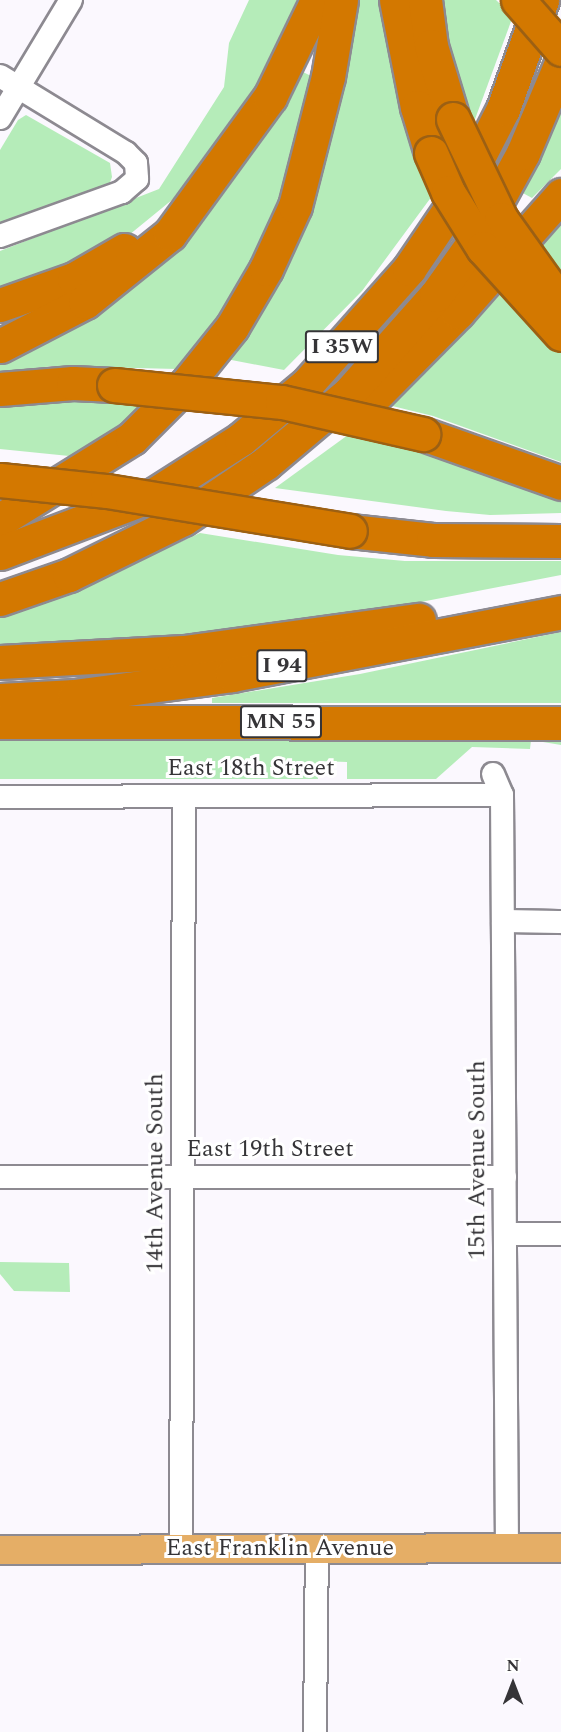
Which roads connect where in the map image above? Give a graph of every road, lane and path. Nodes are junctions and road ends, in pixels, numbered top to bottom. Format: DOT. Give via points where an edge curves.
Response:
graph roads {
  1 [pos="71,0"];
  2 [pos="317,0"];
  3 [pos="341,0"];
  4 [pos="396,0"];
  5 [pos="425,0"];
  6 [pos="518,0"];
  7 [pos="542,0"];
  8 [pos="561,50"];
  9 [pos="561,63"];
  10 [pos="9,82"];
  11 [pos="0,118"];
  12 [pos="226,160"];
  13 [pos="561,195"];
  14 [pos="0,236"];
  15 [pos="561,303"];
  16 [pos="0,305"];
  17 [pos="561,334"];
  18 [pos="0,346"];
  19 [pos="0,389"];
  20 [pos="0,480"];
  21 [pos="561,483"];
  22 [pos="0,520"];
  23 [pos="561,542"];
  24 [pos="0,553"];
  25 [pos="98,562"];
  26 [pos="0,599"];
  27 [pos="561,607"];
  28 [pos="561,612"];
  29 [pos="0,662"];
  30 [pos="0,700"];
  31 [pos="0,722"];
  32 [pos="561,723"];
  33 [pos="494,774"];
  34 [pos="502,795"];
  35 [pos="184,796"];
  36 [pos="0,797"];
  37 [pos="503,921"];
  38 [pos="561,922"];
  39 [pos="0,1177"];
  40 [pos="183,1177"];
  41 [pos="505,1177"];
  42 [pos="505,1234"];
  43 [pos="561,1234"];
  44 [pos="507,1548"];
  45 [pos="561,1548"];
  46 [pos="181,1549"];
  47 [pos="317,1549"];
  48 [pos="0,1550"];
  49 [pos="315,1732"];
  1 -- 10 [label="street"];
  2 -- 12 [label="highway" via="270,97"];
  3 -- 22 [label="highway" via="328,76 295,206 266,270 232,327 187,383 132,438"];
  4 -- 17 [label="highway, bridge" via="417,107 448,192 483,248"];
  5 -- 15 [label="highway, bridge" via="431,46 453,119 501,219"];
  6 -- 8 [label="highway, bridge"];
  7 -- 24 [label="highway, I 35W" via="503,109 458,197 409,268 314,377 242,439 155,494"];
  9 -- 25 [label="highway, I 35W" via="523,153 476,239 383,358 308,429 240,482 183,519"];
  10 -- 11 [label="street"];
  10 -- 14 [label="street" via="126,153 136,163 136,179 122,192"];
  12 -- 16 [label="highway" via="142,236 105,263 54,288"];
  12 -- 18 [label="highway" via="170,234 137,263 85,302"];
  13 -- 25 [label="highway" via="418,355 341,428 186,525 140,548"];
  19 -- 21 [label="highway, bridge" via="74,383 282,402 423,434"];
  20 -- 23 [label="highway, bridge" via="107,491 350,531 432,540"];
  25 -- 26 [label="highway, I 35W"];
  27 -- 29 [label="highway" via="432,618 184,652"];
  28 -- 30 [label="highway, I 94" via="221,676 87,695"];
  31 -- 32 [label="highway, MN 55"];
  33 -- 34 [label="street, 15th Avenue South"];
  34 -- 35 [label="street, East 18th Street"];
  34 -- 37 [label="street, 15th Avenue South"];
  35 -- 36 [label="street, East 18th Street"];
  35 -- 40 [label="street, 14th Avenue South"];
  37 -- 38 [label="street"];
  37 -- 41 [label="street, 15th Avenue South"];
  39 -- 40 [label="street, East 19th Street"];
  40 -- 41 [label="street, East 19th Street"];
  40 -- 46 [label="street, 14th Avenue South"];
  41 -- 42 [label="street, 15th Avenue South"];
  42 -- 43 [label="street"];
  42 -- 44 [label="street, 15th Avenue South"];
  44 -- 45 [label="main road, East Franklin Avenue"];
  44 -- 47 [label="main road, East Franklin Avenue"];
  46 -- 47 [label="main road, East Franklin Avenue"];
  46 -- 48 [label="main road, East Franklin Avenue"];
  47 -- 49 [label="street"];
}
